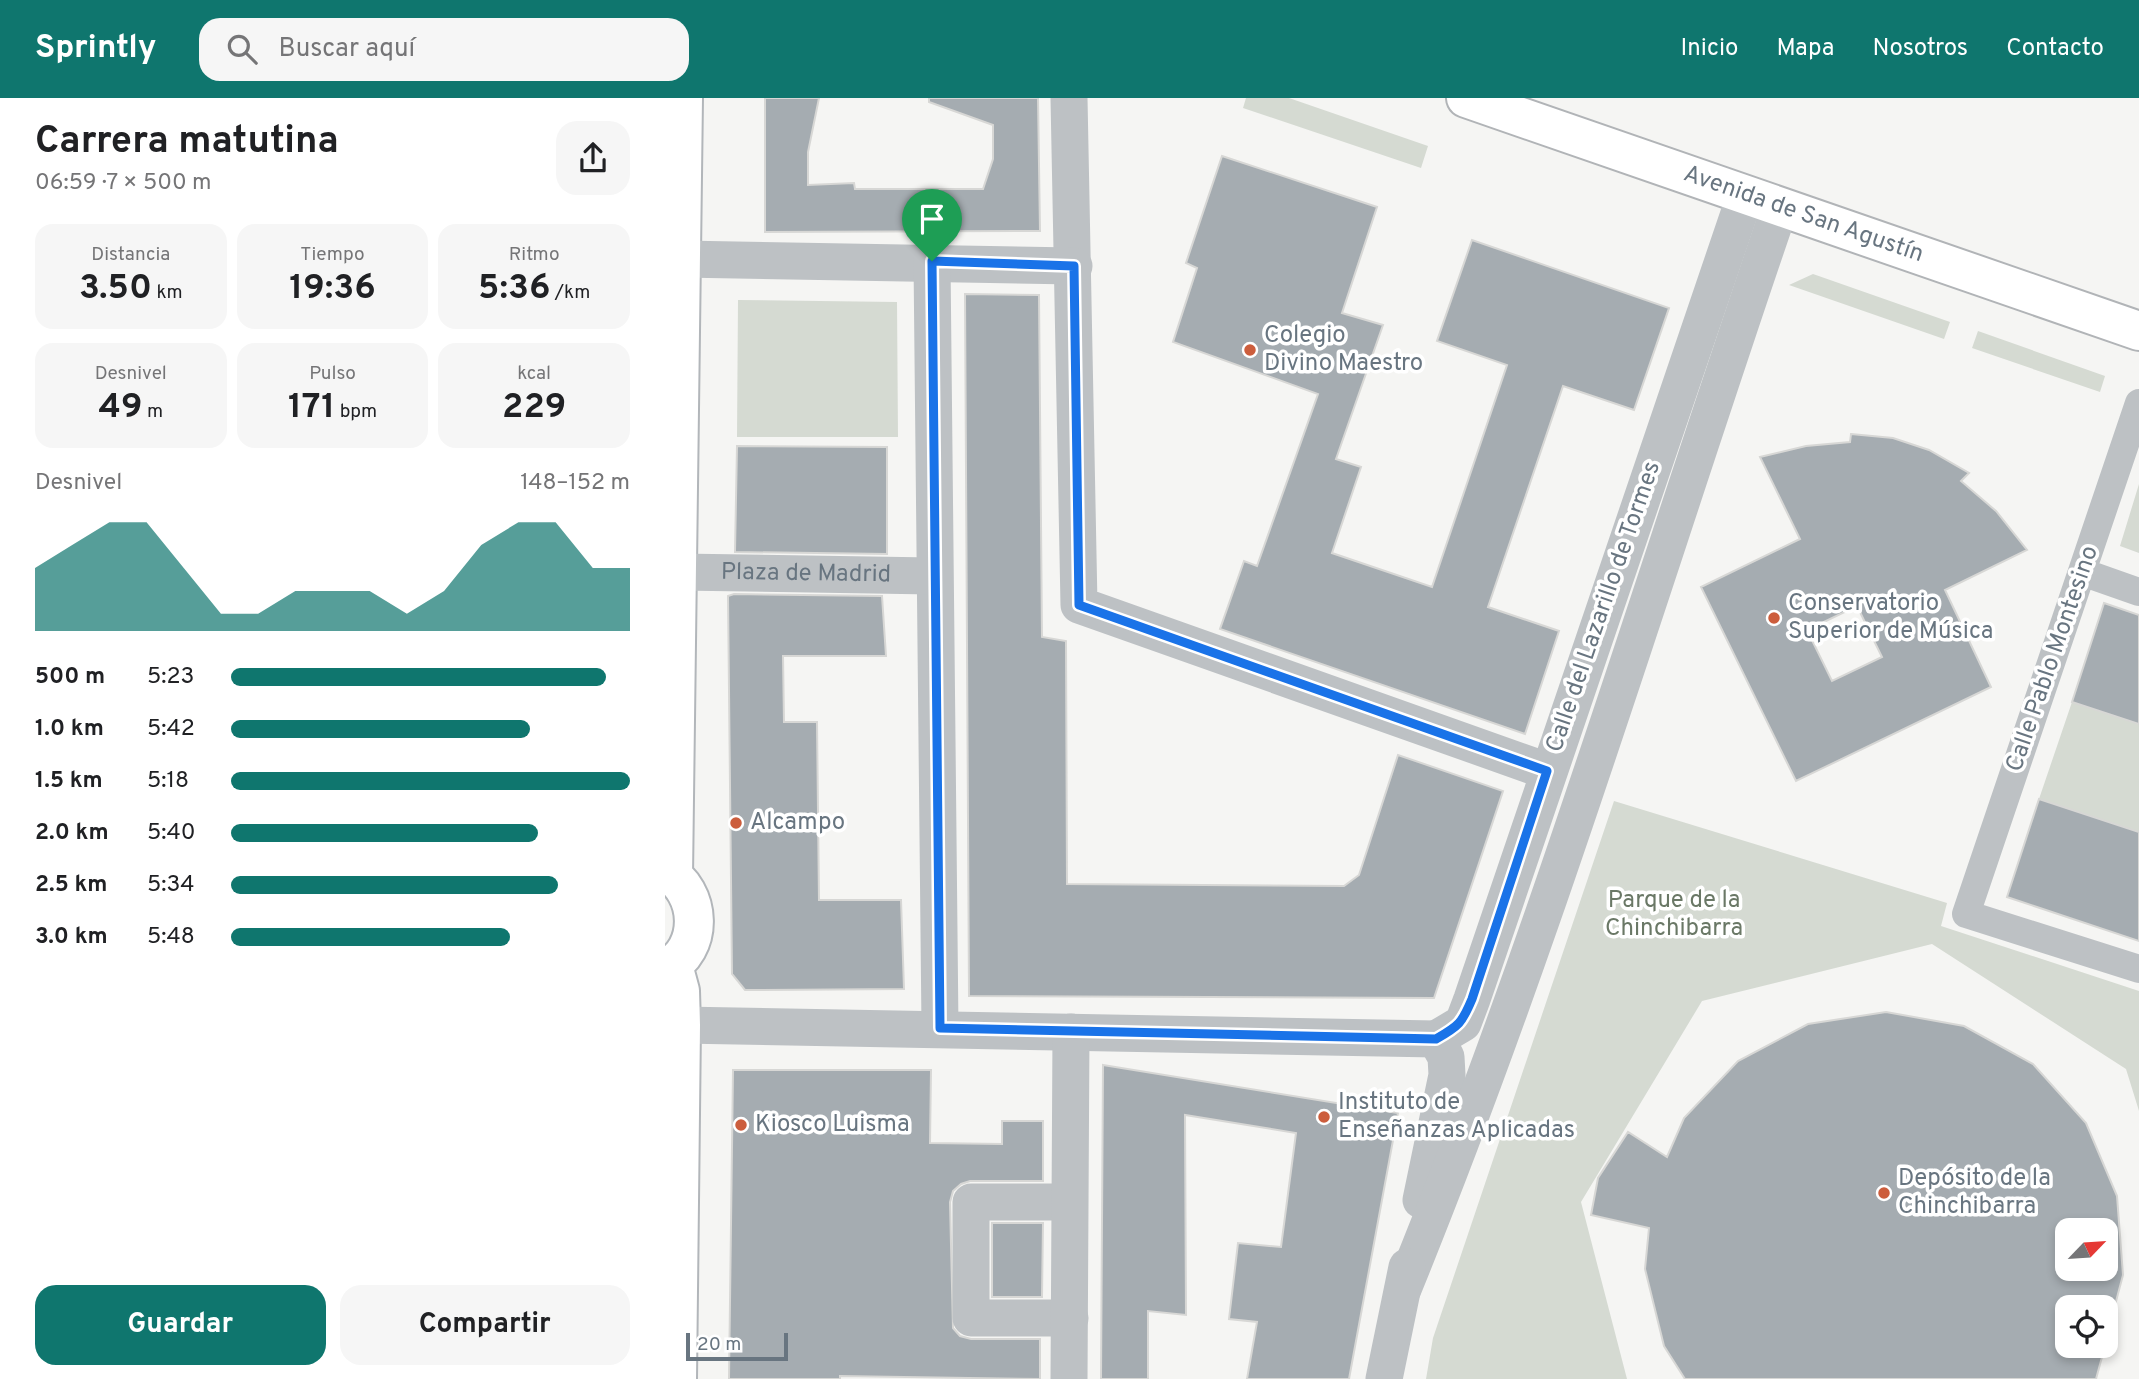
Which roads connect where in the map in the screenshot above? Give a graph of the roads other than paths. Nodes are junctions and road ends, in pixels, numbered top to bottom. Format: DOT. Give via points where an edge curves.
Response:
graph roads {
  1 [pos="684,98"];
  2 [pos="1069,98"];
  3 [pos="1466,98"];
  4 [pos="1763,202"];
  5 [pos="681,259"];
  6 [pos="932,261"];
  7 [pos="1074,266"];
  8 [pos="2139,331"];
  9 [pos="2139,404"];
  10 [pos="672,572"];
  11 [pos="2082,572"];
  12 [pos="933,576"];
  13 [pos="2139,592"];
  14 [pos="1547,771"];
  15 [pos="669,874"];
  16 [pos="669,967"];
  17 [pos="2139,970"];
  18 [pos="681,1026"];
  19 [pos="940,1028"];
  20 [pos="1071,1032"];
  21 [pos="1436,1039"];
  22 [pos="1069,1202"];
  23 [pos="1403,1289"];
  24 [pos="1070,1318"];
  25 [pos="677,1379"];
  26 [pos="1069,1379"];
  27 [pos="1384,1379"];
  1 -- 5 [label="main road"];
  2 -- 7 [label="street"];
  3 -- 4 [label="main road, Avenida de San Agustín"];
  4 -- 8 [label="main road, Avenida de San Agustín"];
  4 -- 14 [label="street, Calle del Lazarillo de Tormes"];
  4 -- 23 [label="street, Calle del Lazarillo de Tormes" via="1593,769 1465,1137"];
  5 -- 6 [label="street"];
  5 -- 10 [label="main road"];
  6 -- 7 [label="street"];
  6 -- 12 [label="street"];
  7 -- 14 [label="street" via="1079,605"];
  9 -- 11 [label="street, Calle Pablo Montesino"];
  10 -- 12 [label="street, Plaza de Madrid"];
  10 -- 15 [label="main road"];
  11 -- 13 [label="street"];
  11 -- 17 [label="street, Calle Pablo Montesino" via="1966,914"];
  12 -- 19 [label="street"];
  14 -- 21 [label="street, Calle del Lazarillo de Tormes" via="1463,1023"];
  15 -- 16 [label="main road" via="687,891 695,910 687,950"];
  16 -- 18 [label="main road" via="680,991"];
  18 -- 19 [label="street"];
  18 -- 25 [label="main road"];
  19 -- 20 [label="street"];
  20 -- 21 [label="street"];
  20 -- 22 [label="street"];
  21 -- 23 [label="street, Calle del Lazarillo de Tormes" via="1446,1057 1447,1075"];
  22 -- 24 [label="street"];
  22 -- 24 [label="street" via="971,1202 971,1318"];
  23 -- 27 [label="street, Calle del Lazarillo de Tormes"];
  24 -- 26 [label="street"];
}
